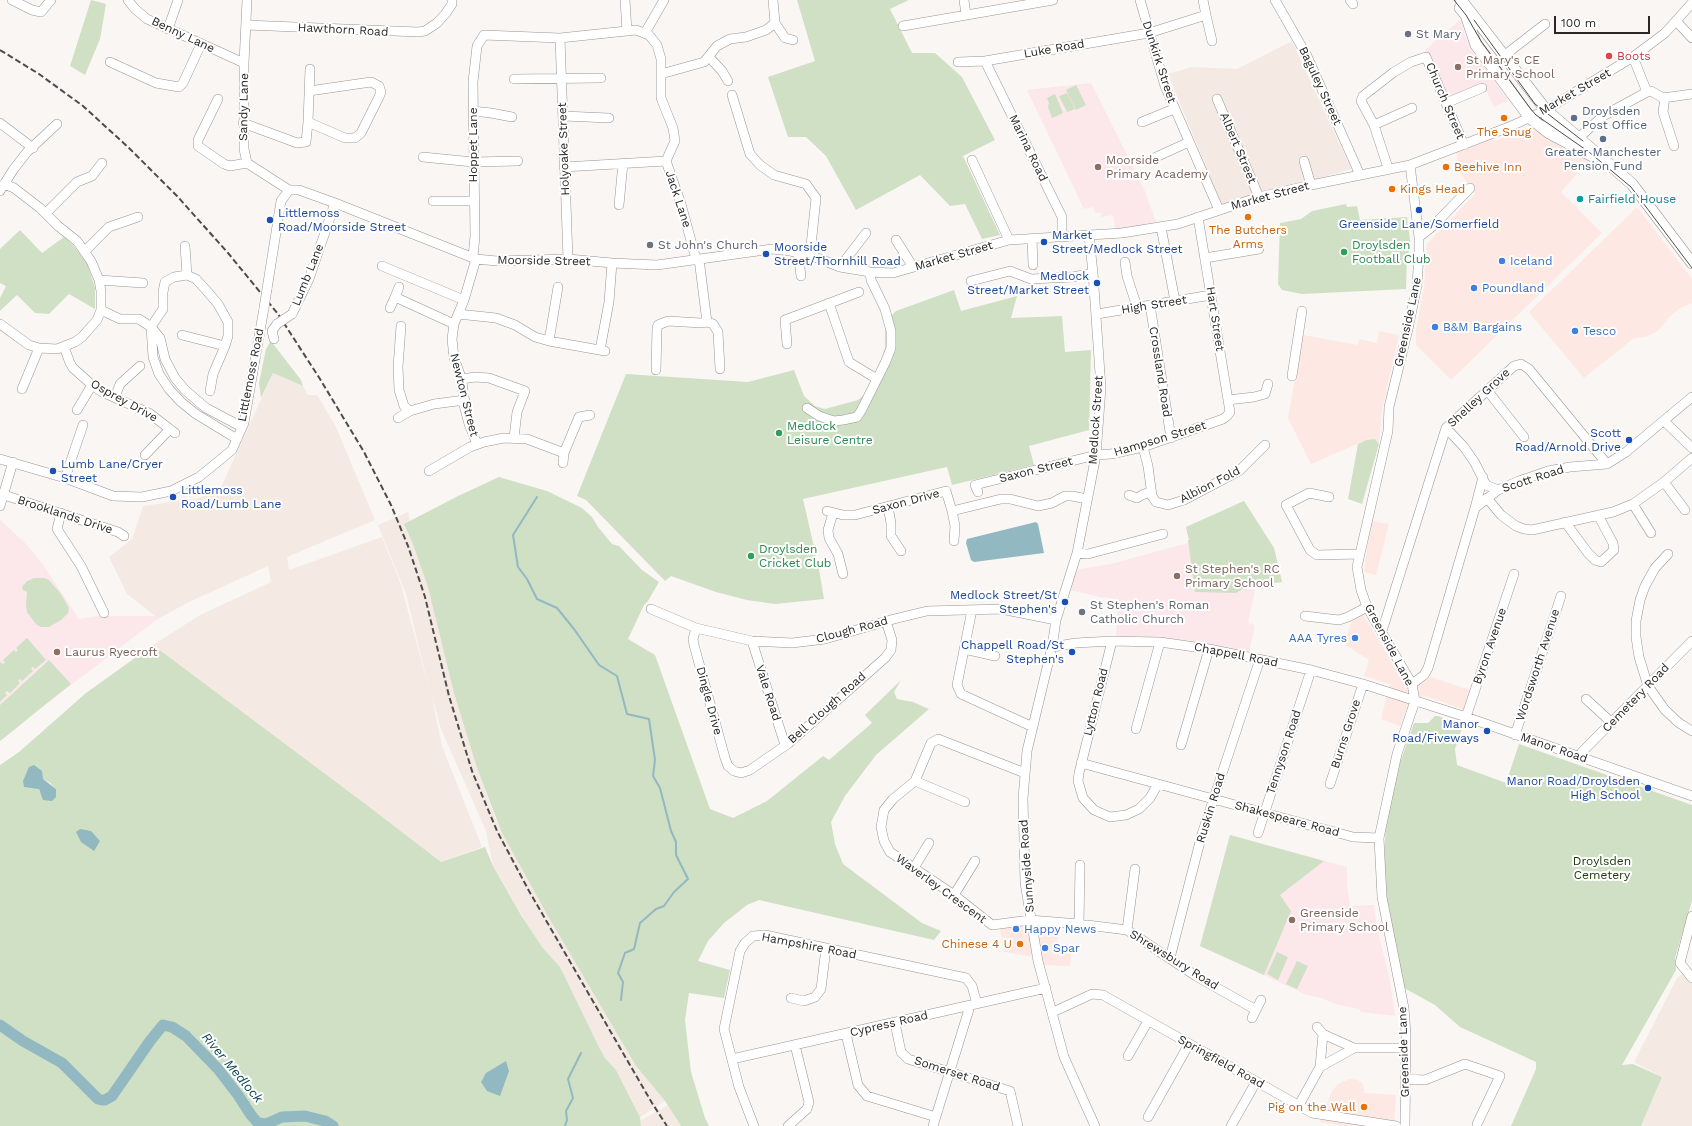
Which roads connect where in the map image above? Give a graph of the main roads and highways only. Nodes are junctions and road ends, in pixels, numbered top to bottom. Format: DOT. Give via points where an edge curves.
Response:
graph roads {
  1 [pos="1454,0"];
  2 [pos="1461,0"];
  3 [pos="1626,178"];
  4 [pos="1692,264"];
  1 -- 3 [label="main road" via="1466,15 1476,45 1530,118 1553,136 1582,150"];
  2 -- 3 [label="main road" via="1546,110"];
  3 -- 4 [label="main road"];
}
